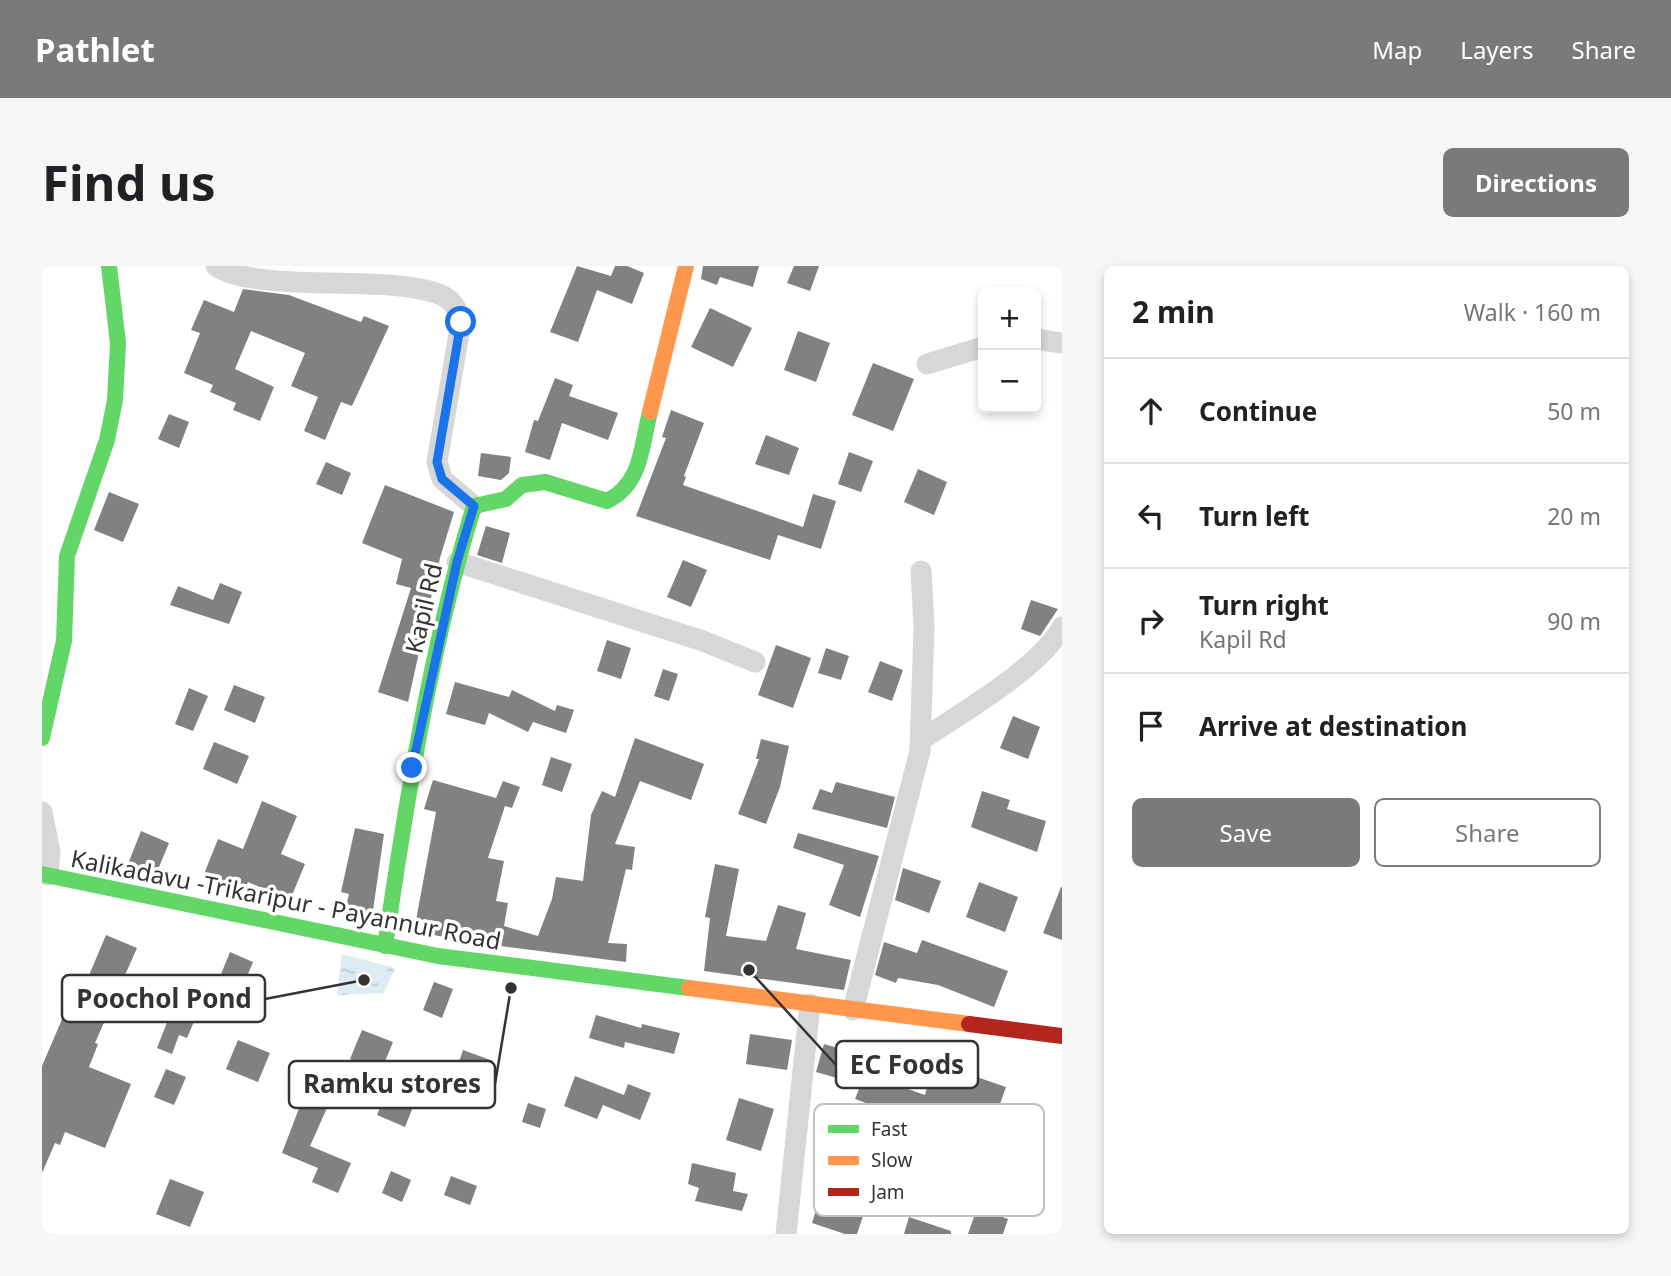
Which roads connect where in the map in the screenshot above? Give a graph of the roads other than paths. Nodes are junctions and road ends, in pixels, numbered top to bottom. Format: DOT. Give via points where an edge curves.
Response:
graph roads {
  1 [pos="109,266"];
  2 [pos="216,266"];
  3 [pos="686,266"];
  4 [pos="376,274"];
  5 [pos="1041,340"];
  6 [pos="1062,343"];
  7 [pos="978,348"];
  8 [pos="927,364"];
  9 [pos="474,506"];
  10 [pos="457,562"];
  11 [pos="921,571"];
  12 [pos="1062,627"];
  13 [pos="755,662"];
  14 [pos="42,738"];
  15 [pos="921,740"];
  16 [pos="42,812"];
  17 [pos="45,875"];
  18 [pos="385,946"];
  19 [pos="810,1004"];
  20 [pos="853,1010"];
  21 [pos="1062,1037"];
  22 [pos="786,1234"];
  1 -- 14 [label="street" via="118,343 115,400 107,440 67,556 64,641"];
  2 -- 4 [label="street" via="236,277"];
  3 -- 9 [label="street" via="635,473 625,492 607,501 545,482 523,485 506,499"];
  4 -- 9 [label="street" via="447,298 456,307 461,322 437,462 442,479"];
  5 -- 6 [label="street"];
  7 -- 8 [label="street"];
  9 -- 10 [label="street, Kapil Rd"];
  10 -- 13 [label="street"];
  10 -- 18 [label="street, Kapil Rd" via="412,768"];
  11 -- 15 [label="street"];
  12 -- 15 [label="street" via="1036,658"];
  15 -- 20 [label="street"];
  16 -- 17 [label="street" via="50,851"];
  17 -- 18 [label="street, Kalikadavu -Trikaripur - Payannur Road"];
  18 -- 19 [label="street, Kalikadavu -Trikaripur - Payannur Road"];
  19 -- 20 [label="street, Kalikadavu -Trikaripur - Payannur Road"];
  19 -- 22 [label="street"];
  20 -- 21 [label="street, Kalikadavu -Trikaripur - Payannur Road"];
}
